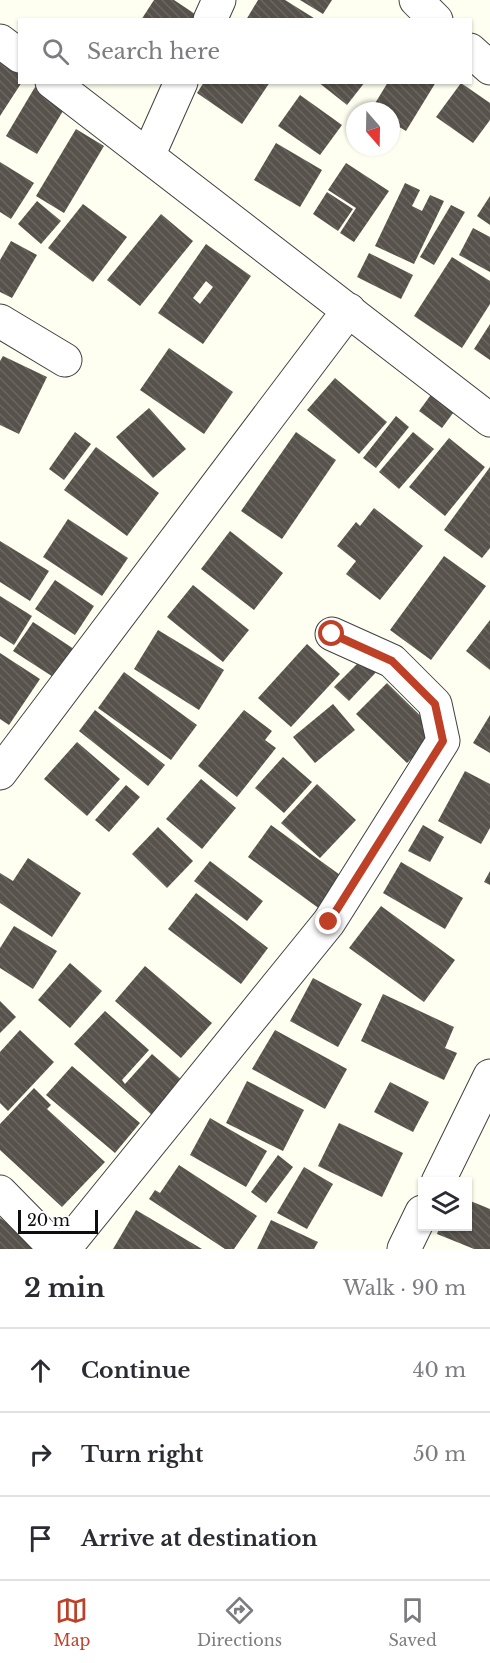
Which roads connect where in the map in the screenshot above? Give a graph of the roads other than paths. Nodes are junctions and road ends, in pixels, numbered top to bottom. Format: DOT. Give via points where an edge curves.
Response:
graph roads {
  1 [pos="219,0"];
  2 [pos="417,0"];
  3 [pos="211,18"];
  4 [pos="434,18"];
  5 [pos="0,41"];
  6 [pos="472,51"];
  7 [pos="18,54"];
  8 [pos="490,68"];
  9 [pos="55,84"];
  10 [pos="180,84"];
  11 [pos="148,156"];
  12 [pos="348,310"];
  13 [pos="0,321"];
  14 [pos="65,360"];
  15 [pos="490,420"];
  16 [pos="332,634"];
  17 [pos="0,773"];
  18 [pos="490,1076"];
  19 [pos="440,1177"];
  20 [pos="0,1192"];
  21 [pos="418,1222"];
  22 [pos="56,1249"];
  23 [pos="64,1249"];
  24 [pos="404,1249"];
  1 -- 3 [label="street"];
  2 -- 4 [label="street"];
  5 -- 7 [label="street"];
  6 -- 8 [label="street"];
  9 -- 11 [label="street"];
  10 -- 11 [label="street"];
  11 -- 12 [label="street"];
  12 -- 15 [label="street"];
  12 -- 17 [label="street"];
  13 -- 14 [label="street"];
  16 -- 23 [label="street" via="392,661 435,704 443,741 329,922"];
  18 -- 19 [label="street"];
  20 -- 22 [label="street"];
  21 -- 24 [label="street"];
}
